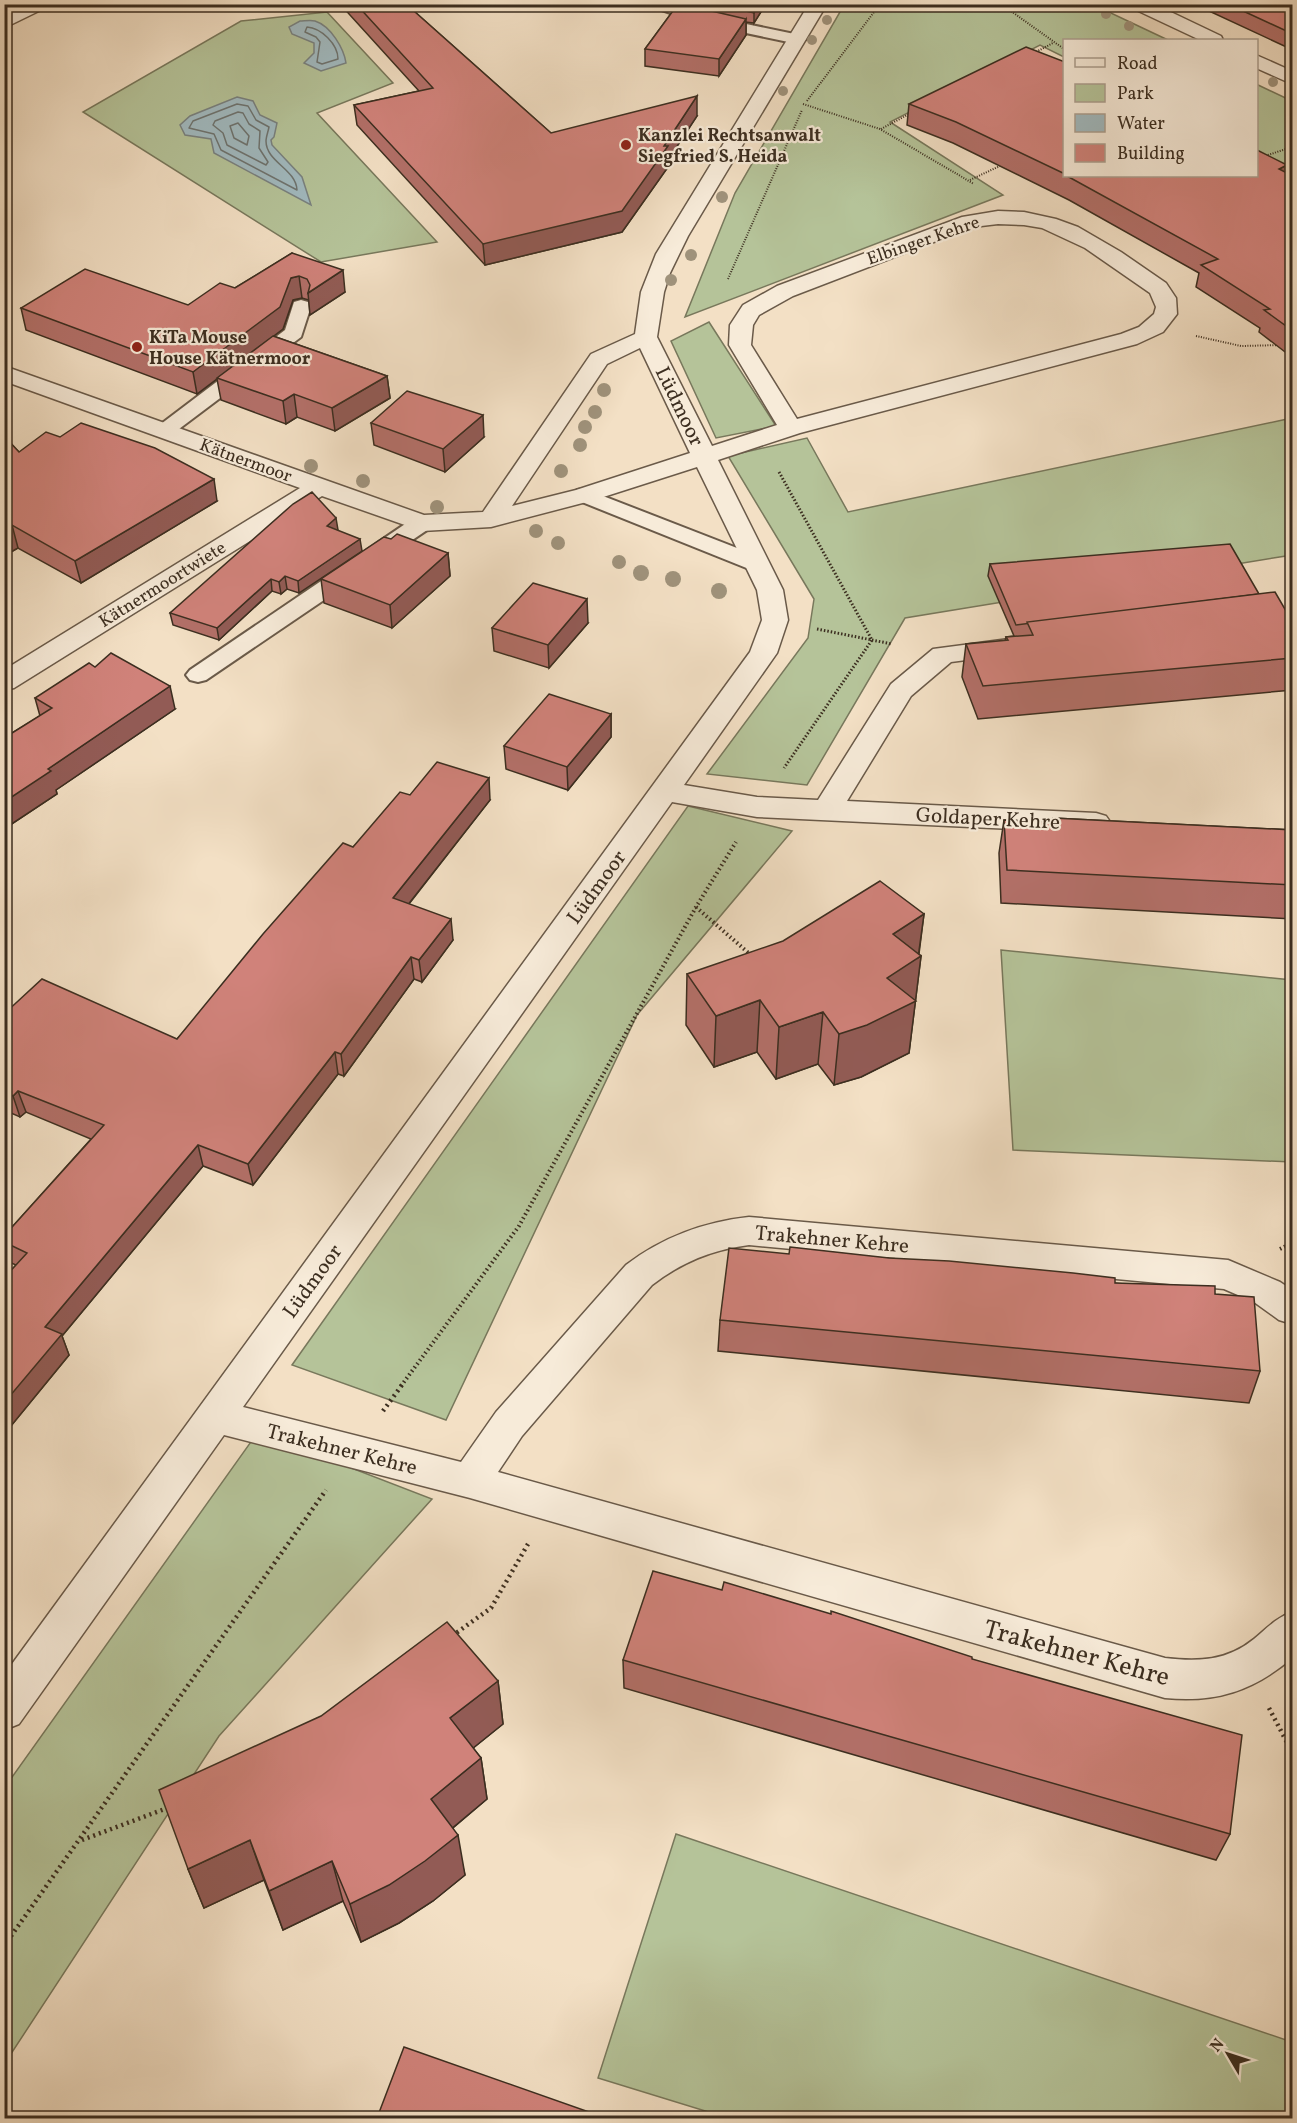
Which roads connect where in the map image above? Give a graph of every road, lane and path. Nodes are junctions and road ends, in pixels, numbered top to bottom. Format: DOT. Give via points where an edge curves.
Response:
graph roads {
  1 [pos="39,4"];
  2 [pos="659,4"];
  3 [pos="818,4"];
  4 [pos="886,4"];
  5 [pos="1001,4"];
  6 [pos="1138,4"];
  7 [pos="4,23"];
  8 [pos="798,39"];
  9 [pos="1212,39"];
  10 [pos="1053,43"];
  11 [pos="1063,48"];
  12 [pos="1033,53"];
  13 [pos="1258,61"];
  14 [pos="1293,78"];
  15 [pos="805,104"];
  16 [pos="755,105"];
  17 [pos="921,109"];
  18 [pos="880,129"];
  19 [pos="1293,147"];
  20 [pos="1262,153"];
  21 [pos="1267,156"];
  22 [pos="1258,159"];
  23 [pos="1002,165"];
  24 [pos="1293,169"];
  25 [pos="970,180"];
  26 [pos="1010,217"];
  27 [pos="301,306"];
  28 [pos="1158,325"];
  29 [pos="646,337"];
  30 [pos="1284,344"];
  31 [pos="4,373"];
  32 [pos="791,428"];
  33 [pos="164,431"];
  34 [pos="705,456"];
  35 [pos="320,486"];
  36 [pos="585,495"];
  37 [pos="491,519"];
  38 [pos="422,523"];
  39 [pos="757,564"];
  40 [pos="775,620"];
  41 [pos="1036,643"];
  42 [pos="944,655"];
  43 [pos="198,675"];
  44 [pos="4,682"];
  45 [pos="665,791"];
  46 [pos="827,810"];
  47 [pos="1125,825"];
  48 [pos="696,907"];
  49 [pos="759,962"];
  50 [pos="1293,1309"];
  51 [pos="215,1416"];
  52 [pos="470,1481"];
  53 [pos="551,1504"];
  54 [pos="1293,1631"];
  55 [pos="444,1642"];
  56 [pos="4,1710"];
  57 [pos="175,1805"];
  58 [pos="81,1840"];
  1 -- 7 [label="street"];
  2 -- 8 [label="lane" via="709,21"];
  3 -- 8 [label="street, Lüdmoor"];
  4 -- 15 [label="path" via="874,12"];
  5 -- 10 [label="path"];
  6 -- 9 [label="street"];
  8 -- 16 [label="street, Lüdmoor"];
  10 -- 11 [label="path"];
  10 -- 12 [label="path"];
  13 -- 14 [label="street"];
  15 -- 16 [label="path"];
  15 -- 18 [label="path"];
  16 -- 29 [label="street, Lüdmoor" via="660,266 646,312"];
  17 -- 18 [label="path"];
  18 -- 25 [label="path"];
  19 -- 21 [label="path"];
  20 -- 21 [label="path"];
  21 -- 22 [label="path"];
  21 -- 24 [label="path"];
  23 -- 25 [label="path"];
  25 -- 26 [label="path"];
  26 -- 28 [label="street, Elbinger Kehre" via="1044,222 1077,233 1158,288 1167,306 1164,320"];
  26 -- 32 [label="street, Elbinger Kehre" via="983,218 947,229 785,291 744,316 740,345"];
  27 -- 33 [label="lane" via="294,333"];
  28 -- 30 [label="path" via="1241,346"];
  28 -- 32 [label="street" via="1129,339"];
  29 -- 34 [label="street, Lüdmoor"];
  29 -- 37 [label="street" via="599,359"];
  31 -- 33 [label="street, Kätnermoor"];
  32 -- 34 [label="street"];
  33 -- 35 [label="street, Kätnermoor"];
  34 -- 36 [label="street, Kätnermoor"];
  34 -- 39 [label="street, Lüdmoor"];
  35 -- 38 [label="street, Kätnermoor"];
  35 -- 44 [label="street, Kätnermoortwiete"];
  36 -- 37 [label="street, Kätnermoor"];
  36 -- 39 [label="lane"];
  37 -- 38 [label="street, Kätnermoor"];
  38 -- 43 [label="lane"];
  39 -- 40 [label="street, Lüdmoor" via="770,590"];
  40 -- 42 [label="path"];
  40 -- 45 [label="street, Lüdmoor" via="763,653"];
  41 -- 42 [label="street"];
  42 -- 46 [label="street" via="901,690"];
  45 -- 46 [label="street, Goldaper Kehre" via="757,807"];
  45 -- 51 [label="street, Lüdmoor"];
  46 -- 47 [label="street, Goldaper Kehre"];
  48 -- 49 [label="path"];
  50 -- 52 [label="street, Trakehner Kehre" via="1267,1292 1228,1275 749,1231 722,1233 691,1243 639,1275 509,1424"];
  51 -- 52 [label="street, Trakehner Kehre"];
  51 -- 56 [label="street, Lüdmoor"];
  52 -- 53 [label="street, Trakehner Kehre"];
  53 -- 54 [label="street, Trakehner Kehre" via="1165,1678 1189,1682 1226,1677 1267,1656"];
  53 -- 55 [label="path" via="491,1608"];
  57 -- 58 [label="path"];
}
